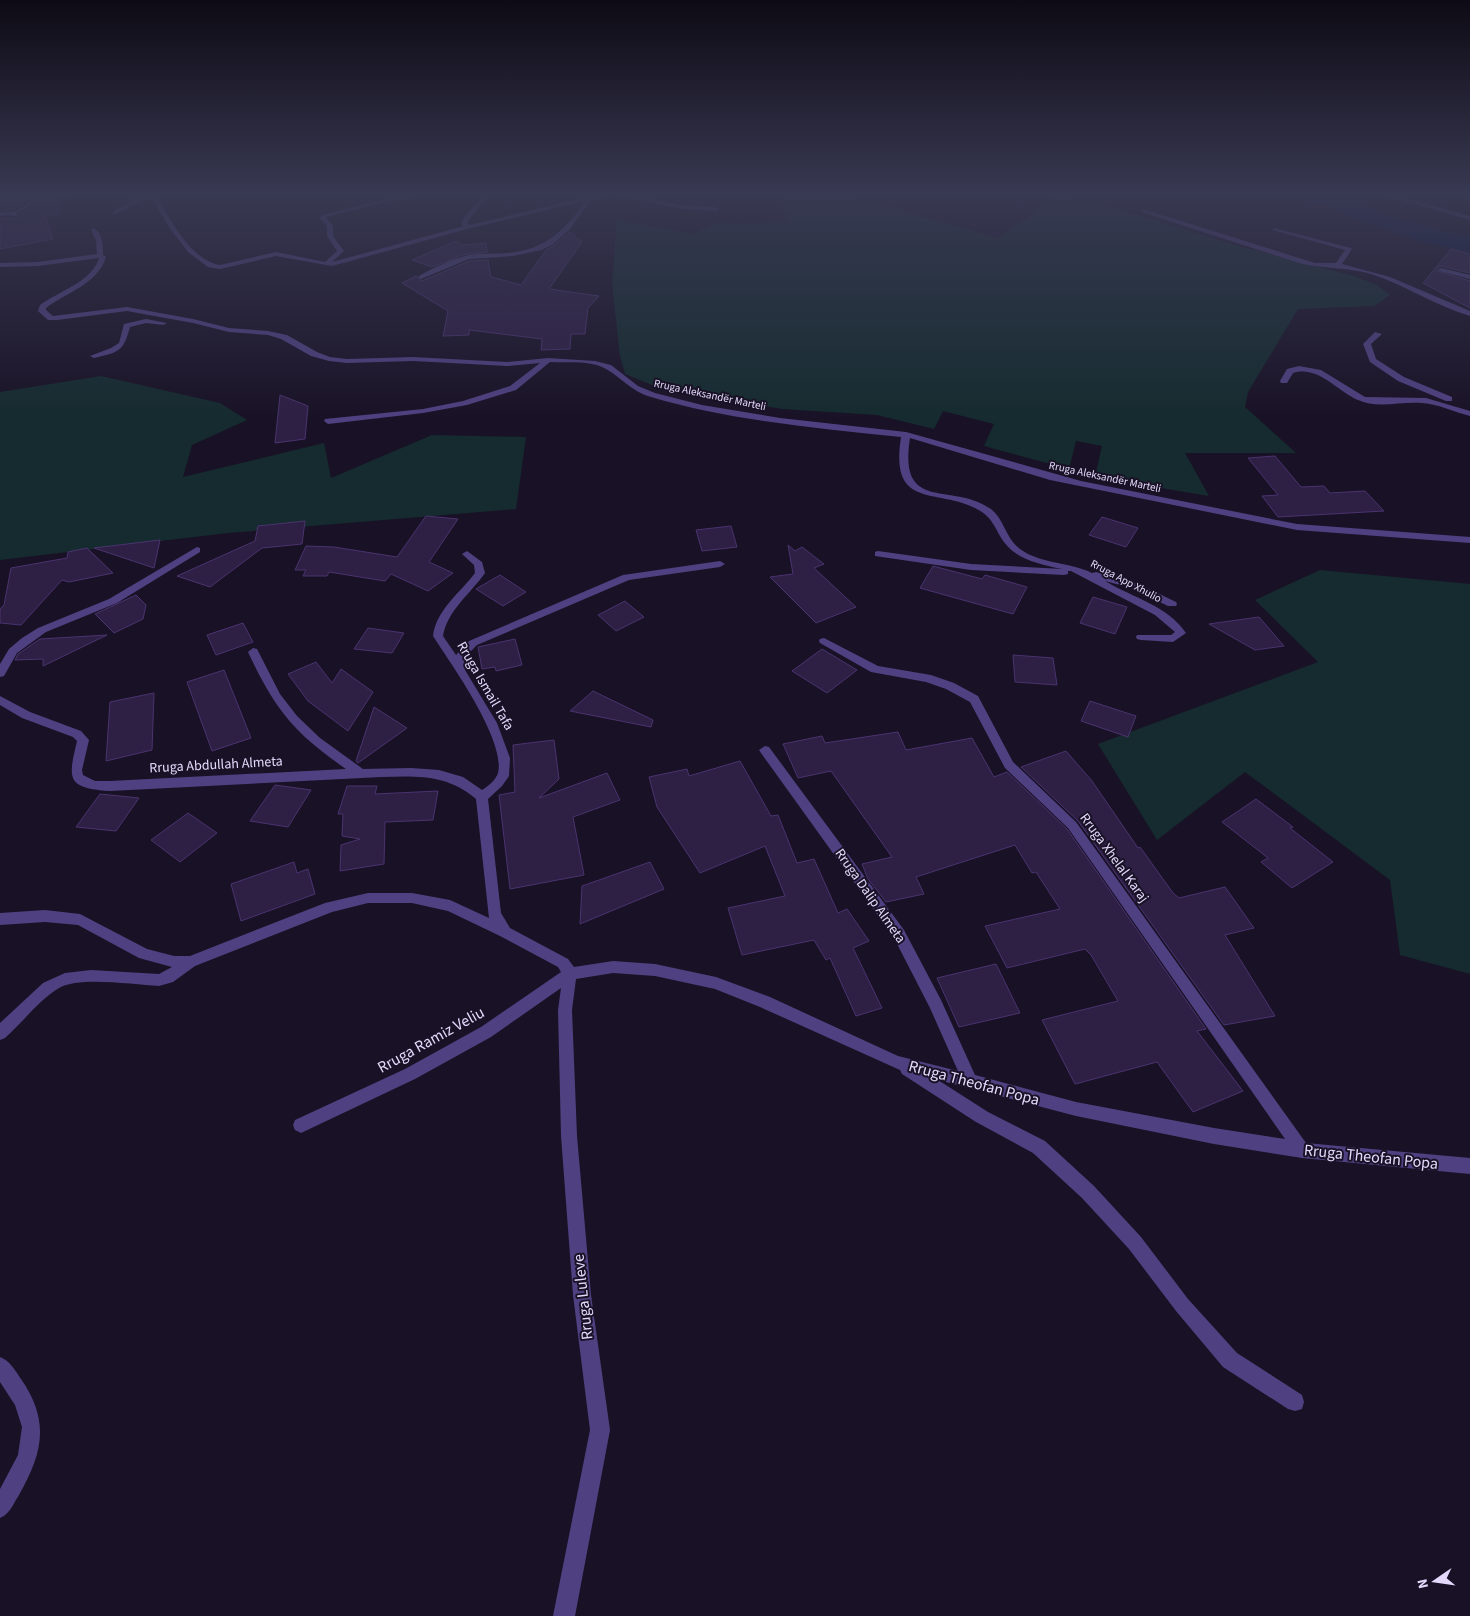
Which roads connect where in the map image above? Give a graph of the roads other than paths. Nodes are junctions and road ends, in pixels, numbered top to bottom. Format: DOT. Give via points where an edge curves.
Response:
graph roads {
  1 [pos="99,269"];
  2 [pos="436,269"];
  3 [pos="1355,269"];
  4 [pos="1441,270"];
  5 [pos="421,277"];
  6 [pos="1470,277"];
  7 [pos="1470,314"];
  8 [pos="215,326"];
  9 [pos="1378,334"];
  10 [pos="94,356"];
  11 [pos="548,360"];
  12 [pos="1284,381"];
  13 [pos="1470,407"];
  14 [pos="1470,414"];
  15 [pos="328,421"];
  16 [pos="906,435"];
  17 [pos="1470,540"];
  18 [pos="197,550"];
  19 [pos="467,554"];
  20 [pos="878,554"];
  21 [pos="720,564"];
  22 [pos="1082,572"];
  23 [pos="1172,604"];
  24 [pos="1141,637"];
  25 [pos="824,641"];
  26 [pos="253,652"];
  27 [pos="460,671"];
  28 [pos="0,673"];
  29 [pos="0,700"];
  30 [pos="765,750"];
  31 [pos="360,773"];
  32 [pos="482,797"];
  33 [pos="0,919"];
  34 [pos="505,932"];
  35 [pos="190,962"];
  36 [pos="570,974"];
  37 [pos="0,1033"];
  38 [pos="896,1062"];
  39 [pos="970,1081"];
  40 [pos="301,1124"];
  41 [pos="1302,1150"];
  42 [pos="1470,1166"];
  43 [pos="0,1366"];
  44 [pos="1295,1402"];
  45 [pos="0,1508"];
  46 [pos="564,1616"];
  1 -- 8 [label="street, Rruga Aleksandër Marteli" via="45,305 42,309 45,315 63,318 127,309"];
  2 -- 5 [label="street"];
  3 -- 7 [label="street" via="1388,278"];
  4 -- 6 [label="street"];
  8 -- 10 [label="street" via="136,323 127,326 122,344"];
  8 -- 11 [label="street, Rruga Aleksandër Marteli" via="268,332 329,359 507,364"];
  9 -- 13 [label="street" via="1367,344 1373,360 1401,379"];
  11 -- 15 [label="street" via="513,388 464,403"];
  11 -- 16 [label="street, Rruga Aleksandër Marteli" via="596,363 608,367 635,388 702,407 780,421"];
  12 -- 14 [label="street" via="1290,370 1310,370 1334,380 1364,400 1432,401"];
  16 -- 17 [label="street, Rruga Aleksandër Marteli" via="1050,477 1274,523"];
  16 -- 22 [label="street, Rruga App Xhulio" via="901,455 902,470 907,480 920,490 980,506 991,513 1007,541 1019,553"];
  18 -- 28 [label="street" via="113,601 42,630 13,651"];
  19 -- 27 [label="street, Rruga Ismail Tafa" via="479,564 480,573 448,614 438,633"];
  20 -- 22 [label="street" via="968,567"];
  21 -- 27 [label="street" via="627,577 473,642 459,659"];
  22 -- 23 [label="street" via="1134,586"];
  22 -- 24 [label="street, Rruga App Xhulio" via="1156,611 1176,625 1181,633 1173,639"];
  25 -- 41 [label="street, Rruga Xhelal Karaj" via="876,669 927,678 974,699 1009,765 1072,825"];
  26 -- 31 [label="street" via="270,688 292,718 319,744"];
  27 -- 32 [label="street, Rruga Ismail Tafa" via="498,736 505,759 500,780"];
  29 -- 31 [label="street, Rruga Abdullah Almeta" via="26,715 77,734 83,740 76,770 78,778 92,785"];
  30 -- 39 [label="street, Rruga Dalip Almeta" via="899,934"];
  31 -- 32 [label="street, Rruga Abdullah Almeta" via="449,777 471,786"];
  32 -- 34 [label="street" via="494,913"];
  33 -- 35 [label="street" via="45,916 80,920 144,954 174,962"];
  34 -- 35 [label="street" via="450,906 412,898 368,898 330,907"];
  34 -- 36 [label="street" via="563,963"];
  35 -- 37 [label="street" via="168,978 159,980 100,976 56,983"];
  36 -- 38 [label="street, Rruga Theofan Popa" via="613,967 655,970 716,984 765,1002"];
  36 -- 40 [label="street, Rruga Ramiz Veliu" via="486,1032 410,1074"];
  36 -- 46 [label="street, Rruga Luleve" via="564,1010 569,1136 582,1295 600,1430"];
  38 -- 39 [label="street, Rruga Theofan Popa"];
  38 -- 44 [label="street" via="982,1117 1039,1147 1088,1192 1135,1243 1182,1305 1230,1360"];
  39 -- 41 [label="street, Rruga Theofan Popa" via="1076,1110"];
  41 -- 42 [label="street, Rruga Theofan Popa"];
  43 -- 45 [label="street" via="23,1399 32,1439 25,1465"];
}
